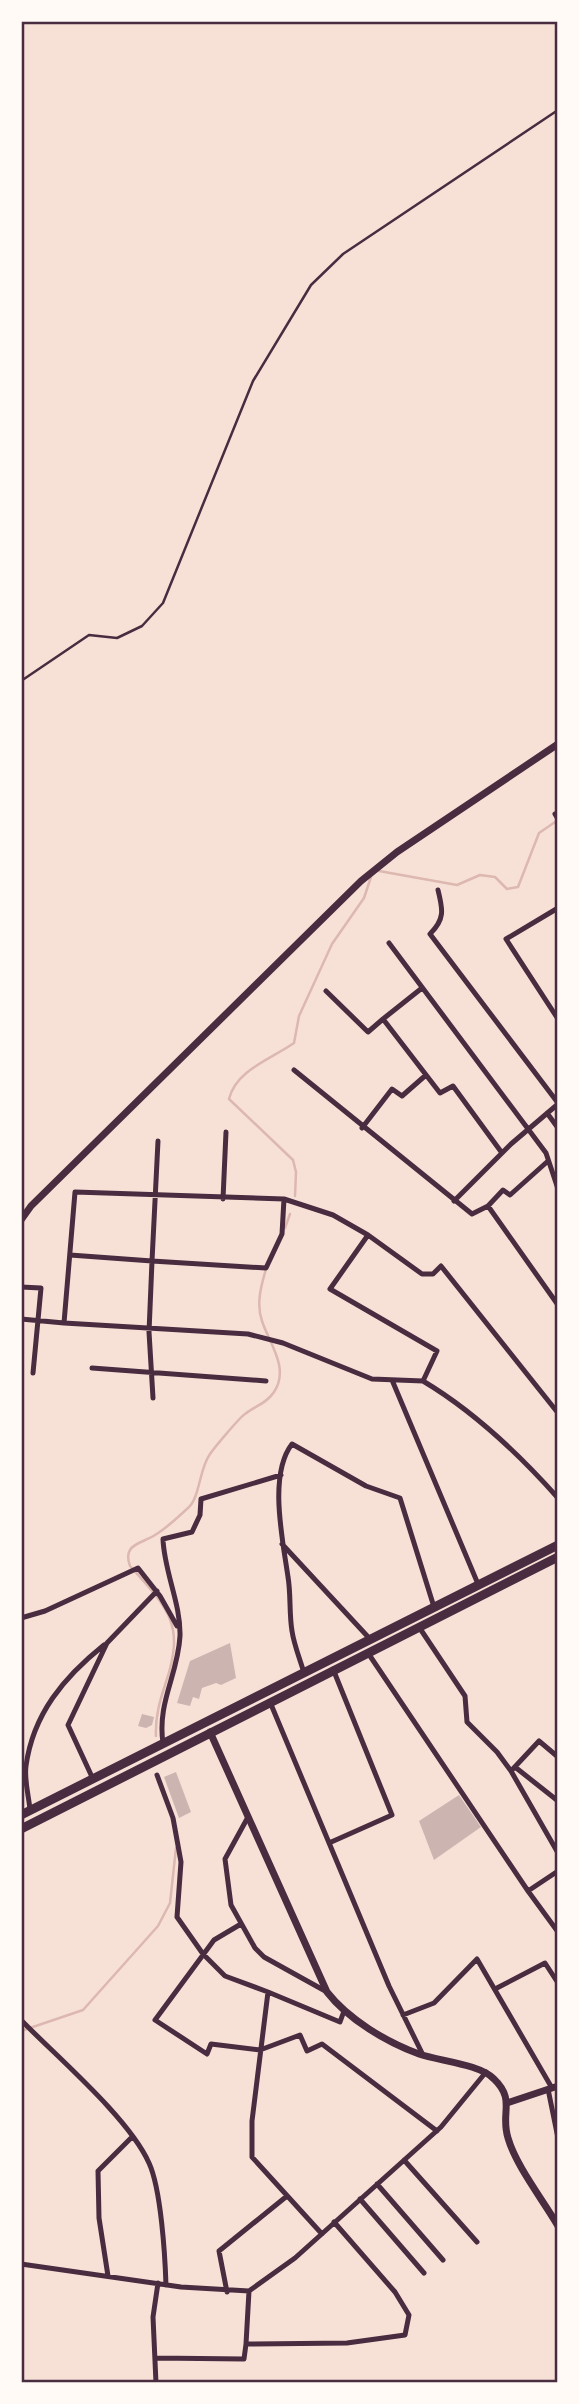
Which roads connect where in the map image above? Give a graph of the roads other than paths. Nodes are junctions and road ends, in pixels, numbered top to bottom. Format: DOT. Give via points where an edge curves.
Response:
graph roads {
  1 [pos="558,110"];
  2 [pos="21,681"];
  3 [pos="558,744"];
  4 [pos="438,890"];
  5 [pos="558,908"];
  6 [pos="389,943"];
  7 [pos="422,988"];
  8 [pos="326,991"];
  9 [pos="383,1019"];
  10 [pos="558,1019"];
  11 [pos="294,1070"];
  12 [pos="426,1075"];
  13 [pos="558,1103"];
  14 [pos="547,1113"];
  15 [pos="362,1128"];
  16 [pos="558,1128"];
  17 [pos="527,1130"];
  18 [pos="226,1132"];
  19 [pos="158,1142"];
  20 [pos="502,1153"];
  21 [pos="548,1161"];
  22 [pos="558,1189"];
  23 [pos="154,1195"];
  24 [pos="223,1199"];
  25 [pos="284,1199"];
  26 [pos="454,1201"];
  27 [pos="488,1206"];
  28 [pos="21,1220"];
  29 [pos="368,1236"];
  30 [pos="70,1255"];
  31 [pos="152,1261"];
  32 [pos="21,1287"];
  33 [pos="558,1305"];
  34 [pos="21,1319"];
  35 [pos="38,1321"];
  36 [pos="64,1323"];
  37 [pos="149,1328"];
  38 [pos="92,1368"];
  39 [pos="33,1373"];
  40 [pos="152,1375"];
  41 [pos="392,1380"];
  42 [pos="266,1381"];
  43 [pos="423,1381"];
  44 [pos="153,1398"];
  45 [pos="558,1413"];
  46 [pos="281,1475"];
  47 [pos="558,1498"];
  48 [pos="282,1543"];
  49 [pos="558,1545"];
  50 [pos="558,1557"];
  51 [pos="478,1584"];
  52 [pos="157,1591"];
  53 [pos="434,1607"];
  54 [pos="21,1618"];
  55 [pos="419,1627"];
  56 [pos="180,1632"];
  57 [pos="370,1639"];
  58 [pos="107,1643"];
  59 [pos="368,1653"];
  60 [pos="333,1669"];
  61 [pos="304,1672"];
  62 [pos="270,1702"];
  63 [pos="210,1732"];
  64 [pos="162,1744"];
  65 [pos="558,1756"];
  66 [pos="513,1769"];
  67 [pos="157,1775"];
  68 [pos="93,1779"];
  69 [pos="558,1801"];
  70 [pos="30,1810"];
  71 [pos="21,1815"];
  72 [pos="248,1817"];
  73 [pos="21,1829"];
  74 [pos="329,1843"];
  75 [pos="558,1853"];
  76 [pos="558,1871"];
  77 [pos="528,1891"];
  78 [pos="558,1919"];
  79 [pos="551,1922"];
  80 [pos="241,1924"];
  81 [pos="558,1932"];
  82 [pos="203,1954"];
  83 [pos="558,1983"];
  84 [pos="495,1989"];
  85 [pos="268,1992"];
  86 [pos="327,1992"];
  87 [pos="344,2011"];
  88 [pos="403,2015"];
  89 [pos="21,2020"];
  90 [pos="260,2050"];
  91 [pos="423,2055"];
  92 [pos="486,2073"];
  93 [pos="553,2088"];
  94 [pos="508,2103"];
  95 [pos="437,2131"];
  96 [pos="132,2137"];
  97 [pos="558,2138"];
  98 [pos="404,2160"];
  99 [pos="377,2184"];
  100 [pos="287,2196"];
  101 [pos="360,2199"];
  102 [pos="334,2222"];
  103 [pos="558,2226"];
  104 [pos="322,2234"];
  105 [pos="477,2242"];
  106 [pos="443,2260"];
  107 [pos="21,2264"];
  108 [pos="424,2273"];
  109 [pos="108,2276"];
  110 [pos="158,2283"];
  111 [pos="166,2285"];
  112 [pos="249,2291"];
  113 [pos="227,2292"];
  114 [pos="246,2344"];
  115 [pos="155,2358"];
  116 [pos="156,2383"];
  1 -- 2 [label="lane" via="343,254 311,285 253,381 163,603 142,626 117,638 89,635"];
  3 -- 28 [label="street" via="361,881 109,1127"];
  4 -- 13 [label="street" via="444,912 430,934"];
  5 -- 10 [label="street" via="506,939"];
  6 -- 7 [label="street"];
  7 -- 9 [label="street"];
  7 -- 17 [label="street"];
  8 -- 9 [label="street" via="368,1032"];
  9 -- 12 [label="street"];
  11 -- 15 [label="street"];
  12 -- 15 [label="street" via="402,1096 392,1089"];
  12 -- 20 [label="street" via="440,1093 453,1086"];
  13 -- 14 [label="street"];
  14 -- 16 [label="street"];
  14 -- 17 [label="street"];
  15 -- 26 [label="street"];
  17 -- 20 [label="street"];
  17 -- 21 [label="street"];
  18 -- 24 [label="street"];
  19 -- 23 [label="street"];
  20 -- 26 [label="street"];
  21 -- 22 [label="street"];
  21 -- 27 [label="street" via="510,1195 503,1190"];
  23 -- 24 [label="street"];
  23 -- 30 [label="street" via="75,1192"];
  23 -- 31 [label="street"];
  24 -- 25 [label="street"];
  25 -- 29 [label="street" via="317,1208"];
  25 -- 31 [label="street" via="282,1234 265,1268"];
  26 -- 27 [label="street" via="472,1214"];
  27 -- 33 [label="street"];
  29 -- 43 [label="street" via="330,1289 437,1352"];
  29 -- 45 [label="street" via="422,1274 433,1274 441,1266"];
  30 -- 31 [label="street"];
  30 -- 36 [label="street"];
  31 -- 37 [label="street"];
  32 -- 35 [label="street" via="41,1288"];
  34 -- 35 [label="street"];
  35 -- 36 [label="street"];
  35 -- 39 [label="street"];
  36 -- 37 [label="street"];
  37 -- 40 [label="street"];
  37 -- 41 [label="street" via="248,1334 372,1379"];
  38 -- 40 [label="street"];
  40 -- 42 [label="street"];
  40 -- 44 [label="street"];
  41 -- 43 [label="street"];
  41 -- 51 [label="street"];
  43 -- 47 [label="street" via="521,1456"];
  46 -- 48 [label="street"];
  46 -- 53 [label="street" via="284,1454 292,1444 366,1486 400,1498"];
  46 -- 56 [label="street" via="201,1499 192,1532 163,1539"];
  48 -- 57 [label="street"];
  48 -- 61 [label="street" via="292,1632"];
  49 -- 51 [label="highway"];
  50 -- 55 [label="highway"];
  51 -- 53 [label="highway"];
  52 -- 54 [label="street" via="138,1568 45,1612"];
  52 -- 56 [label="street"];
  52 -- 58 [label="street"];
  53 -- 57 [label="highway"];
  55 -- 59 [label="highway"];
  55 -- 66 [label="street" via="465,1696 467,1722"];
  56 -- 64 [label="street" via="161,1716"];
  57 -- 61 [label="highway"];
  58 -- 68 [label="street" via="68,1725"];
  58 -- 70 [label="street" via="73,1670 40,1715 26,1768"];
  59 -- 60 [label="highway"];
  59 -- 77 [label="street"];
  60 -- 62 [label="highway"];
  60 -- 74 [label="street" via="393,1815"];
  61 -- 64 [label="highway"];
  62 -- 63 [label="highway"];
  62 -- 74 [label="street"];
  63 -- 72 [label="street"];
  63 -- 73 [label="highway"];
  64 -- 68 [label="highway"];
  65 -- 66 [label="street" via="539,1741"];
  66 -- 69 [label="street"];
  66 -- 75 [label="street"];
  67 -- 82 [label="street" via="173,1818 181,1862 177,1917"];
  68 -- 70 [label="highway"];
  70 -- 71 [label="highway"];
  72 -- 80 [label="street" via="225,1858 231,1905"];
  72 -- 86 [label="street"];
  74 -- 88 [label="street"];
  76 -- 77 [label="street"];
  77 -- 79 [label="street"];
  78 -- 79 [label="street"];
  79 -- 81 [label="street"];
  80 -- 82 [label="street" via="214,1940"];
  80 -- 86 [label="street" via="264,1957"];
  82 -- 85 [label="street" via="225,1976"];
  82 -- 90 [label="street" via="155,2020 207,2054 211,2044"];
  83 -- 84 [label="street" via="545,1963"];
  84 -- 88 [label="street" via="477,1959 433,2003"];
  84 -- 93 [label="street"];
  85 -- 87 [label="street" via="340,2022"];
  85 -- 90 [label="street"];
  86 -- 87 [label="street"];
  87 -- 91 [label="street"];
  88 -- 91 [label="street"];
  89 -- 96 [label="street"];
  90 -- 95 [label="street" via="300,2035 307,2051 322,2044"];
  90 -- 100 [label="street" via="252,2157"];
  91 -- 92 [label="street"];
  92 -- 94 [label="street" via="505,2090"];
  92 -- 95 [label="street"];
  93 -- 94 [label="street"];
  93 -- 97 [label="street"];
  94 -- 103 [label="street" via="508,2139"];
  95 -- 98 [label="street"];
  96 -- 109 [label="street" via="98,2171"];
  96 -- 111 [label="street" via="150,2164 165,2248"];
  98 -- 99 [label="street"];
  98 -- 105 [label="street"];
  99 -- 101 [label="street"];
  99 -- 106 [label="street"];
  100 -- 104 [label="street"];
  100 -- 113 [label="street" via="219,2251"];
  101 -- 102 [label="street"];
  101 -- 108 [label="street"];
  102 -- 104 [label="street"];
  102 -- 114 [label="street" via="395,2291 409,2315 405,2335 347,2343"];
  104 -- 112 [label="street"];
  107 -- 109 [label="street"];
  109 -- 110 [label="street"];
  110 -- 111 [label="street"];
  110 -- 115 [label="street" via="153,2317"];
  111 -- 113 [label="street"];
  112 -- 113 [label="street"];
  112 -- 114 [label="street"];
  114 -- 115 [label="street" via="244,2359"];
  115 -- 116 [label="street"];
}
